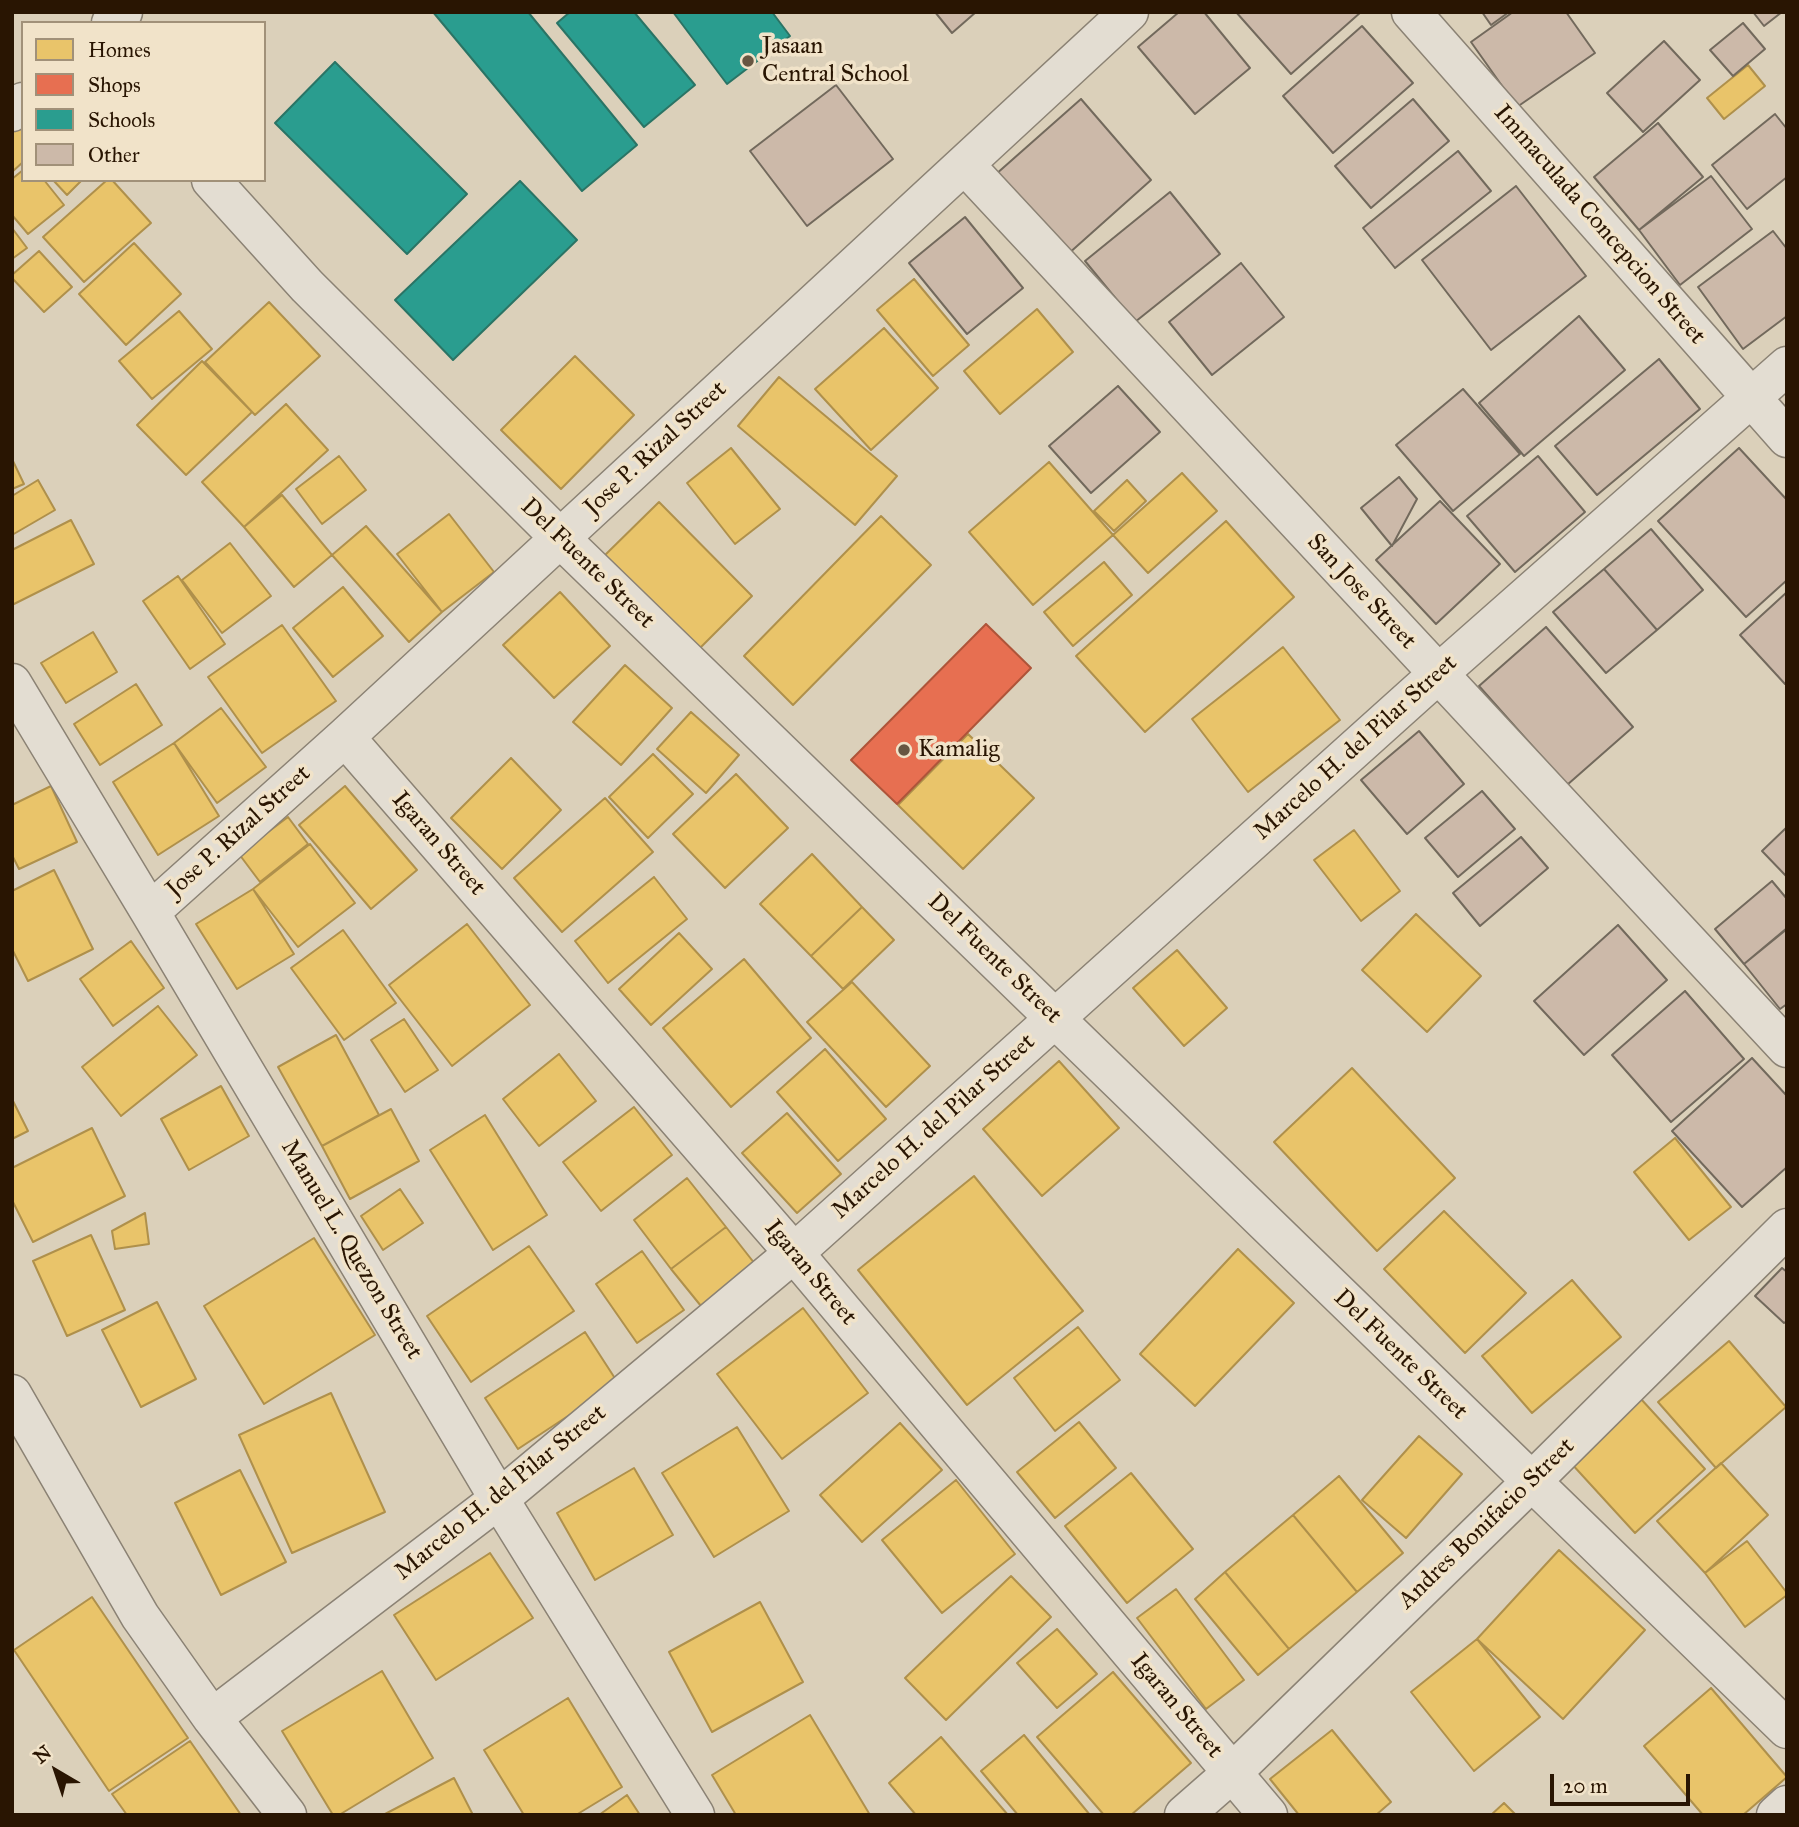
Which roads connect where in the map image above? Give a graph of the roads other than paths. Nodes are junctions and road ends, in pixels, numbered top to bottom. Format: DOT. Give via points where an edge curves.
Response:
graph roads {
  1 [pos="1129,12"];
  2 [pos="1411,12"];
  3 [pos="965,165"];
  4 [pos="213,182"];
  5 [pos="1787,366"];
  6 [pos="1752,398"];
  7 [pos="1787,438"];
  8 [pos="560,538"];
  9 [pos="1438,674"];
  10 [pos="12,683"];
  11 [pos="345,737"];
  12 [pos="150,912"];
  13 [pos="1054,1018"];
  14 [pos="1787,1048"];
  15 [pos="1787,1228"];
  16 [pos="794,1253"];
  17 [pos="12,1394"];
  18 [pos="1531,1482"];
  19 [pos="499,1499"];
  20 [pos="212,1718"];
  21 [pos="1787,1729"];
  22 [pos="1232,1773"];
  23 [pos="1787,1805"];
  24 [pos="287,1815"];
  25 [pos="695,1815"];
  26 [pos="1184,1815"];
  27 [pos="1268,1815"];
  28 [pos="1776,1815"];
  1 -- 3 [label="street, Jose P. Rizal Street"];
  2 -- 6 [label="street, Immaculada Concepcion Street"];
  3 -- 8 [label="street, Jose P. Rizal Street"];
  3 -- 9 [label="street, San Jose Street"];
  4 -- 8 [label="street, Del Fuente Street" via="307,286"];
  5 -- 6 [label="street, Marcelo H. del Pilar Street"];
  6 -- 7 [label="street, Immaculada Concepcion Street"];
  6 -- 9 [label="street, Marcelo H. del Pilar Street"];
  8 -- 11 [label="street, Jose P. Rizal Street"];
  8 -- 13 [label="street, Del Fuente Street"];
  9 -- 13 [label="street, Marcelo H. del Pilar Street"];
  9 -- 14 [label="street, San Jose Street"];
  10 -- 12 [label="street, Manuel L. Quezon Street"];
  11 -- 12 [label="street, Jose P. Rizal Street"];
  11 -- 16 [label="street, Igaran Street"];
  12 -- 19 [label="street, Manuel L. Quezon Street"];
  13 -- 16 [label="street, Marcelo H. del Pilar Street"];
  13 -- 18 [label="street, Del Fuente Street"];
  15 -- 18 [label="street, Andres Bonifacio Street"];
  16 -- 19 [label="street, Marcelo H. del Pilar Street"];
  16 -- 22 [label="street, Igaran Street"];
  17 -- 20 [label="street" via="140,1616"];
  18 -- 21 [label="street, Del Fuente Street"];
  18 -- 22 [label="street, Andres Bonifacio Street"];
  19 -- 20 [label="street, Marcelo H. del Pilar Street"];
  19 -- 25 [label="street, Manuel L. Quezon Street"];
  20 -- 24 [label="street"];
  22 -- 26 [label="street, Andres Bonifacio Street"];
  22 -- 27 [label="street, Igaran Street"];
  23 -- 28 [label="street"];
}
